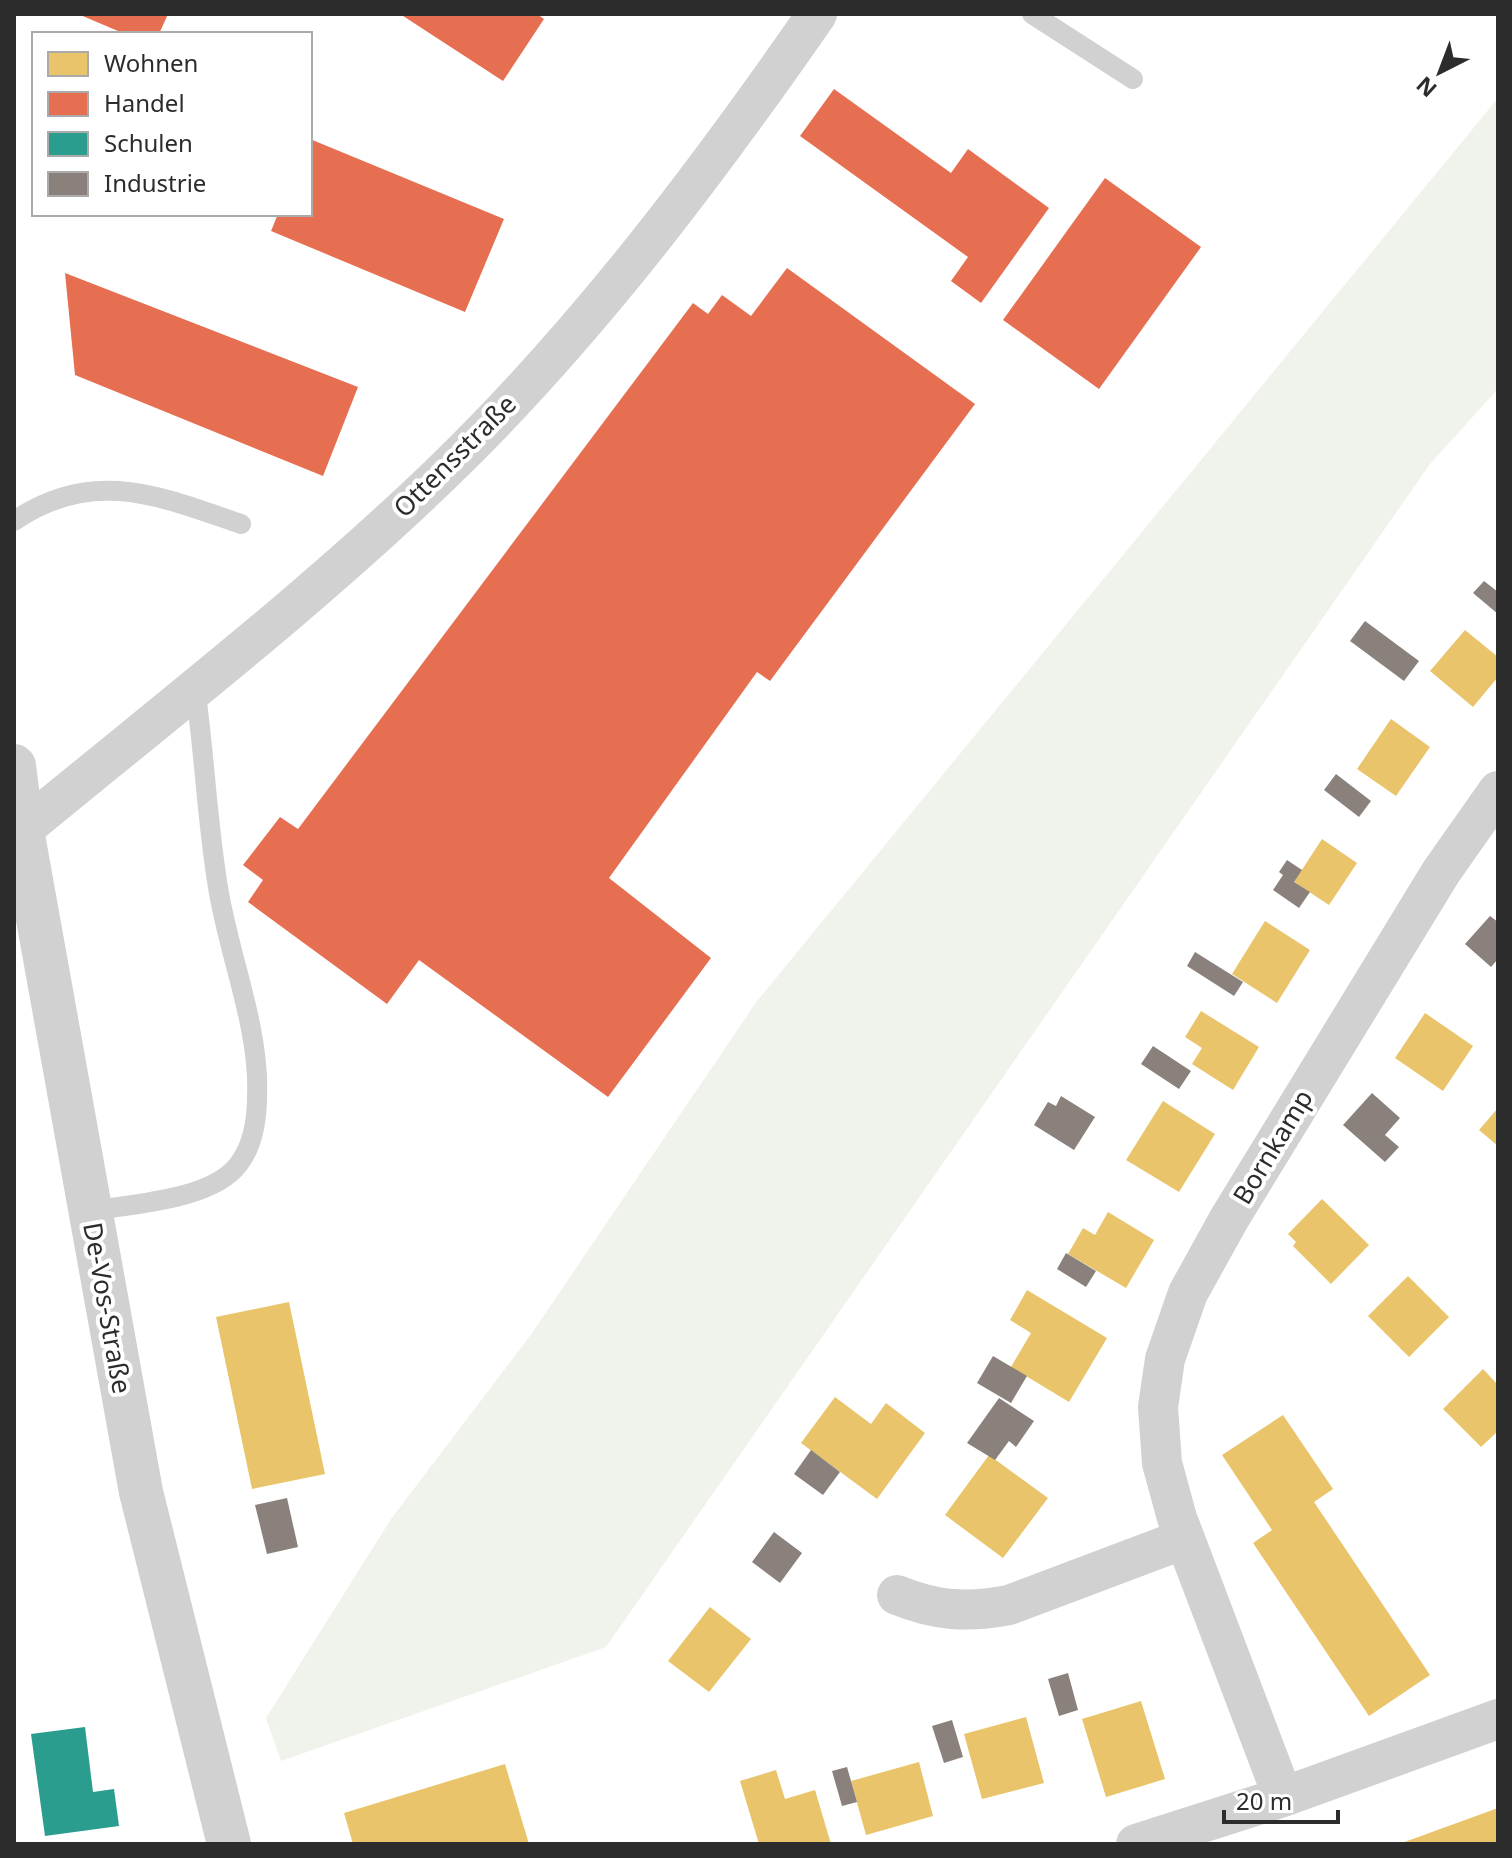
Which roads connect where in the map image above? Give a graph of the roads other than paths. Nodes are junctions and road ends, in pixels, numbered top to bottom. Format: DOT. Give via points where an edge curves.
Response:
graph roads {
  1 [pos="817,14"];
  2 [pos="1032,14"];
  3 [pos="1133,79"];
  4 [pos="14,521"];
  5 [pos="241,524"];
  6 [pos="195,688"];
  7 [pos="14,766"];
  8 [pos="1498,791"];
  9 [pos="22,830"];
  10 [pos="90,1211"];
  11 [pos="1184,1539"];
  12 [pos="897,1595"];
  13 [pos="1498,1719"];
  14 [pos="1283,1797"];
  15 [pos="229,1844"];
  16 [pos="1136,1844"];
  1 -- 6 [label="street, Ottensstraße" via="685,192 519,393 447,469"];
  2 -- 3 [label="lane"];
  4 -- 5 [label="lane" via="60,496 123,489"];
  6 -- 9 [label="street, Ottensstraße"];
  6 -- 10 [label="lane" via="219,893 248,1019 258,1093 253,1134 238,1164 222,1180 174,1197"];
  7 -- 9 [label="street, De-Vos-Straße"];
  8 -- 11 [label="street, Bornkamp" via="1441,872 1335,1045 1179,1313 1165,1359 1158,1429"];
  9 -- 10 [label="street, De-Vos-Straße"];
  10 -- 15 [label="street, De-Vos-Straße" via="143,1506"];
  11 -- 12 [label="street" via="1009,1605 950,1611"];
  11 -- 14 [label="street, Bornkamp"];
  13 -- 14 [label="street"];
  14 -- 16 [label="street"];
}
